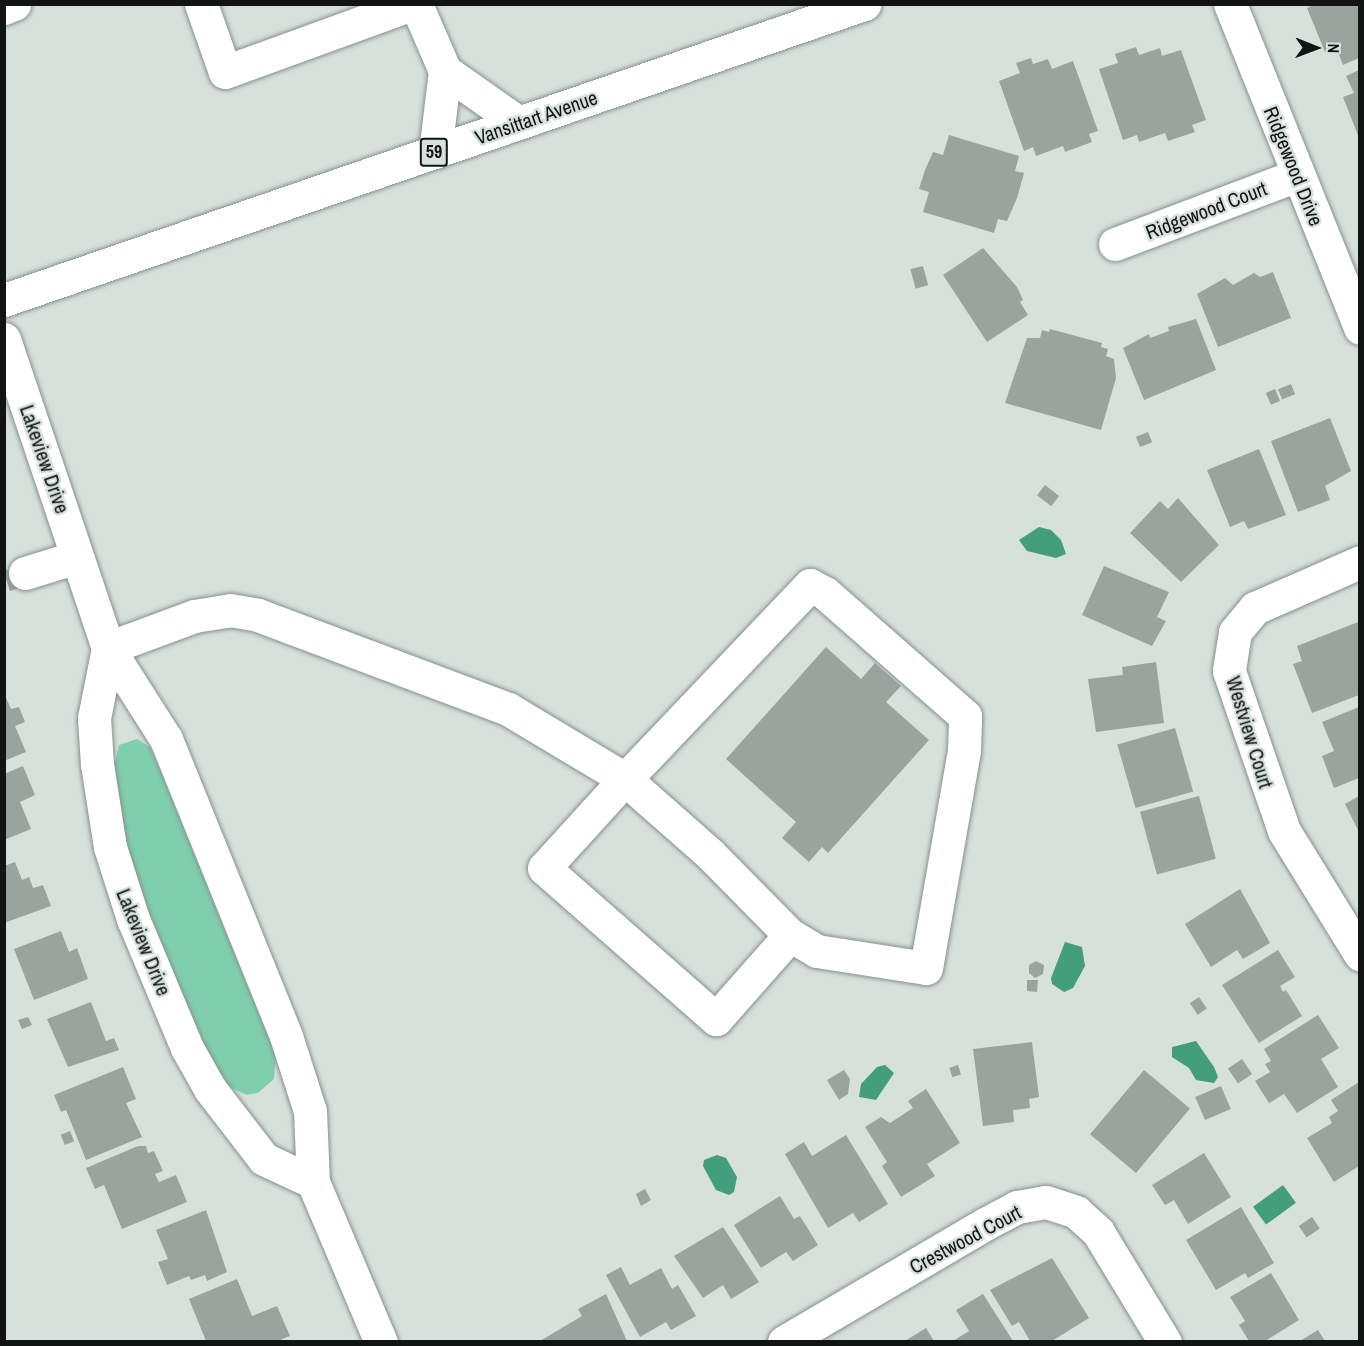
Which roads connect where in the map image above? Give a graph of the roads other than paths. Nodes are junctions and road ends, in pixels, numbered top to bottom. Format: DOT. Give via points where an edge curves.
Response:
graph roads {
  1 [pos="14,4"];
  2 [pos="201,4"];
  3 [pos="414,4"];
  4 [pos="864,4"];
  5 [pos="1230,4"];
  6 [pos="4,8"];
  7 [pos="445,71"];
  8 [pos="519,123"];
  9 [pos="435,152"];
  10 [pos="1298,175"];
  11 [pos="1115,244"];
  12 [pos="4,300"];
  13 [pos="1359,328"];
  14 [pos="4,339"];
  15 [pos="77,556"];
  16 [pos="1359,562"];
  17 [pos="25,573"];
  18 [pos="108,648"];
  19 [pos="625,779"];
  20 [pos="790,935"];
  21 [pos="1359,954"];
  22 [pos="313,1182"];
  23 [pos="381,1341"];
  24 [pos="784,1341"];
  25 [pos="1165,1341"];
  1 -- 6 [label="street"];
  2 -- 3 [label="street" via="225,72"];
  3 -- 7 [label="street"];
  4 -- 8 [label="street, Vansittart Avenue / 59"];
  5 -- 10 [label="street, Ridgewood Drive"];
  7 -- 8 [label="street"];
  7 -- 9 [label="street"];
  8 -- 9 [label="street, Vansittart Avenue / 59"];
  9 -- 12 [label="street, Vansittart Avenue / 59"];
  10 -- 11 [label="street, Ridgewood Court"];
  10 -- 13 [label="street, Ridgewood Drive"];
  14 -- 15 [label="street, Lakeview Drive"];
  15 -- 17 [label="street"];
  15 -- 18 [label="street, Lakeview Drive"];
  16 -- 21 [label="street, Westview Court" via="1255,608 1235,632 1229,671 1284,831"];
  18 -- 19 [label="street" via="212,611 258,615 508,709"];
  18 -- 22 [label="street, Lakeview Drive" via="166,739 286,1036 310,1111"];
  18 -- 22 [label="street, Lakeview Drive" via="94,718 97,764 110,847 129,909 187,1048 210,1089 264,1159"];
  19 -- 20 [label="street" via="710,854"];
  19 -- 20 [label="street" via="544,868 716,1019"];
  19 -- 20 [label="street" via="810,585 825,593 965,716 964,750 926,968 817,951"];
  22 -- 23 [label="street, Lakeview Drive"];
  24 -- 25 [label="street, Crestwood Court" via="1017,1207 1046,1202 1076,1212 1091,1224"];
}
